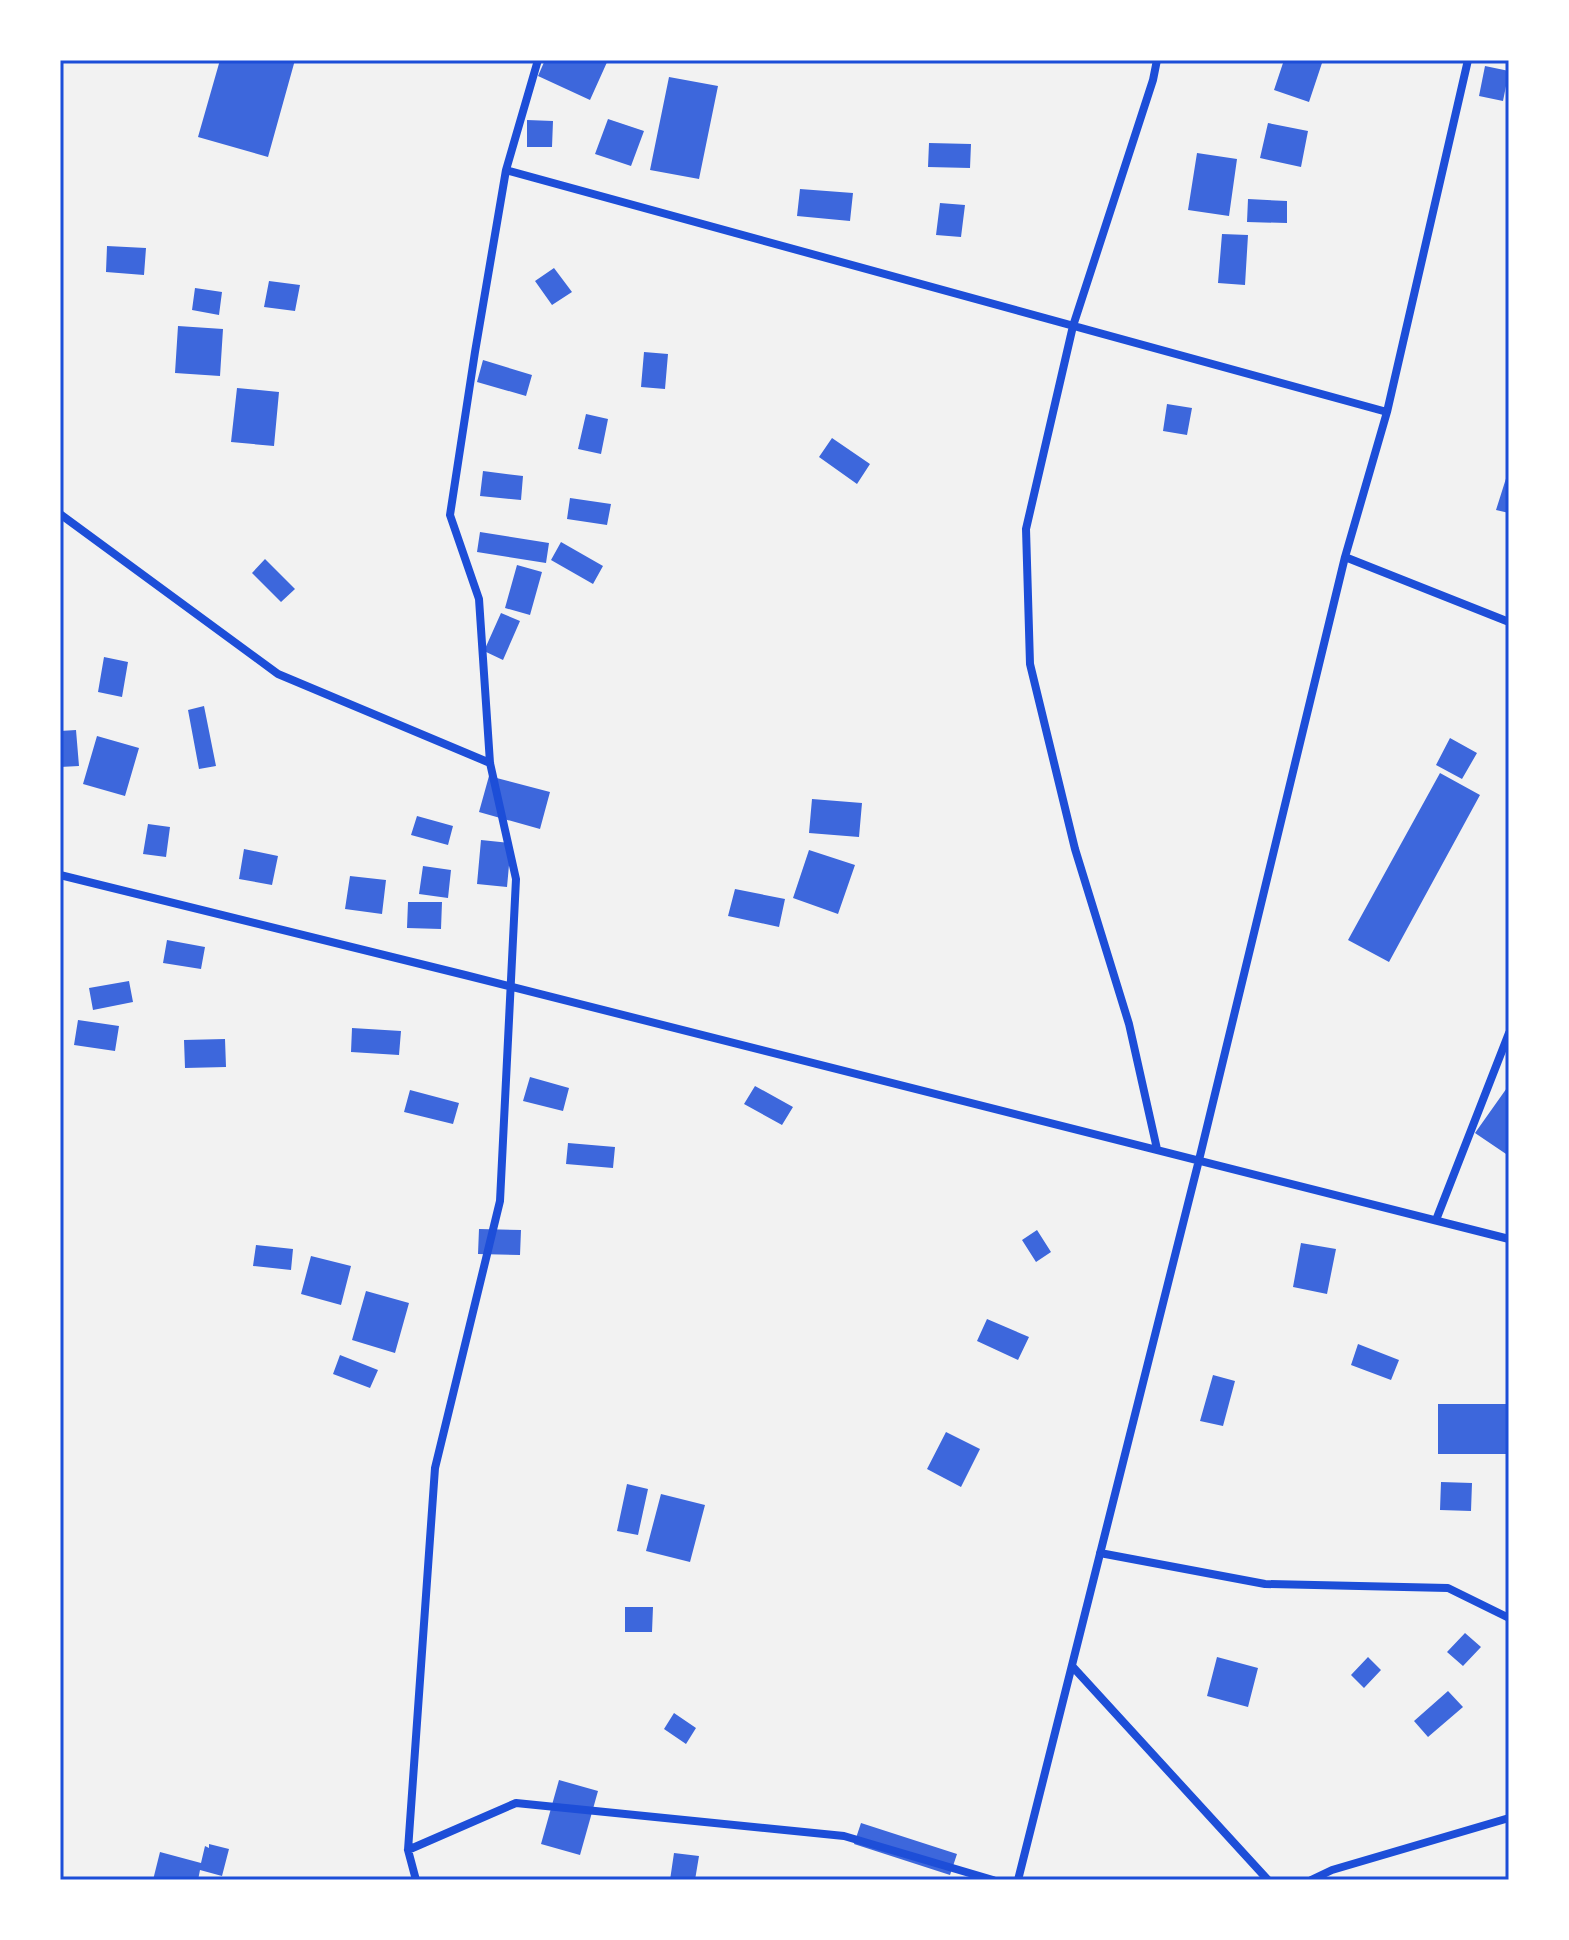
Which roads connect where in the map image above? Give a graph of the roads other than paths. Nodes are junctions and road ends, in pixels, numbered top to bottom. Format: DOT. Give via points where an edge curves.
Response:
graph roads {
  1 [pos="538,60"];
  2 [pos="1157,60"];
  3 [pos="1468,60"];
  4 [pos="506,170"];
  5 [pos="1073,326"];
  6 [pos="1387,412"];
  7 [pos="60,514"];
  8 [pos="1345,557"];
  9 [pos="1509,622"];
  10 [pos="490,763"];
  11 [pos="60,875"];
  12 [pos="510,986"];
  13 [pos="1509,1033"];
  14 [pos="1157,1149"];
  15 [pos="1199,1160"];
  16 [pos="1436,1220"];
  17 [pos="1509,1239"];
  18 [pos="1100,1553"];
  19 [pos="1509,1618"];
  20 [pos="1072,1666"];
  21 [pos="1509,1808"];
  22 [pos="1505,1820"];
  23 [pos="408,1850"];
  24 [pos="416,1880"];
  25 [pos="993,1880"];
  26 [pos="1018,1880"];
  27 [pos="1268,1880"];
  28 [pos="1311,1880"];
  1 -- 4 [label="street"];
  2 -- 5 [label="street"];
  3 -- 6 [label="street"];
  4 -- 5 [label="street"];
  4 -- 10 [label="street" via="450,515 479,599"];
  5 -- 6 [label="street"];
  5 -- 14 [label="street" via="1026,529 1030,664 1075,849 1129,1024"];
  6 -- 8 [label="street"];
  7 -- 10 [label="street" via="278,674"];
  8 -- 9 [label="street"];
  8 -- 15 [label="street"];
  10 -- 12 [label="street" via="516,879"];
  11 -- 12 [label="street"];
  12 -- 14 [label="street"];
  12 -- 23 [label="street" via="500,1201 435,1468"];
  13 -- 16 [label="street"];
  14 -- 15 [label="street"];
  15 -- 16 [label="street"];
  15 -- 18 [label="street"];
  16 -- 17 [label="street"];
  18 -- 19 [label="street" via="1265,1584 1448,1588"];
  18 -- 20 [label="street"];
  20 -- 26 [label="street"];
  20 -- 27 [label="street"];
  21 -- 22 [label="street"];
  22 -- 28 [label="street"];
  23 -- 24 [label="street"];
  23 -- 25 [label="street" via="516,1803 844,1836"];
}
